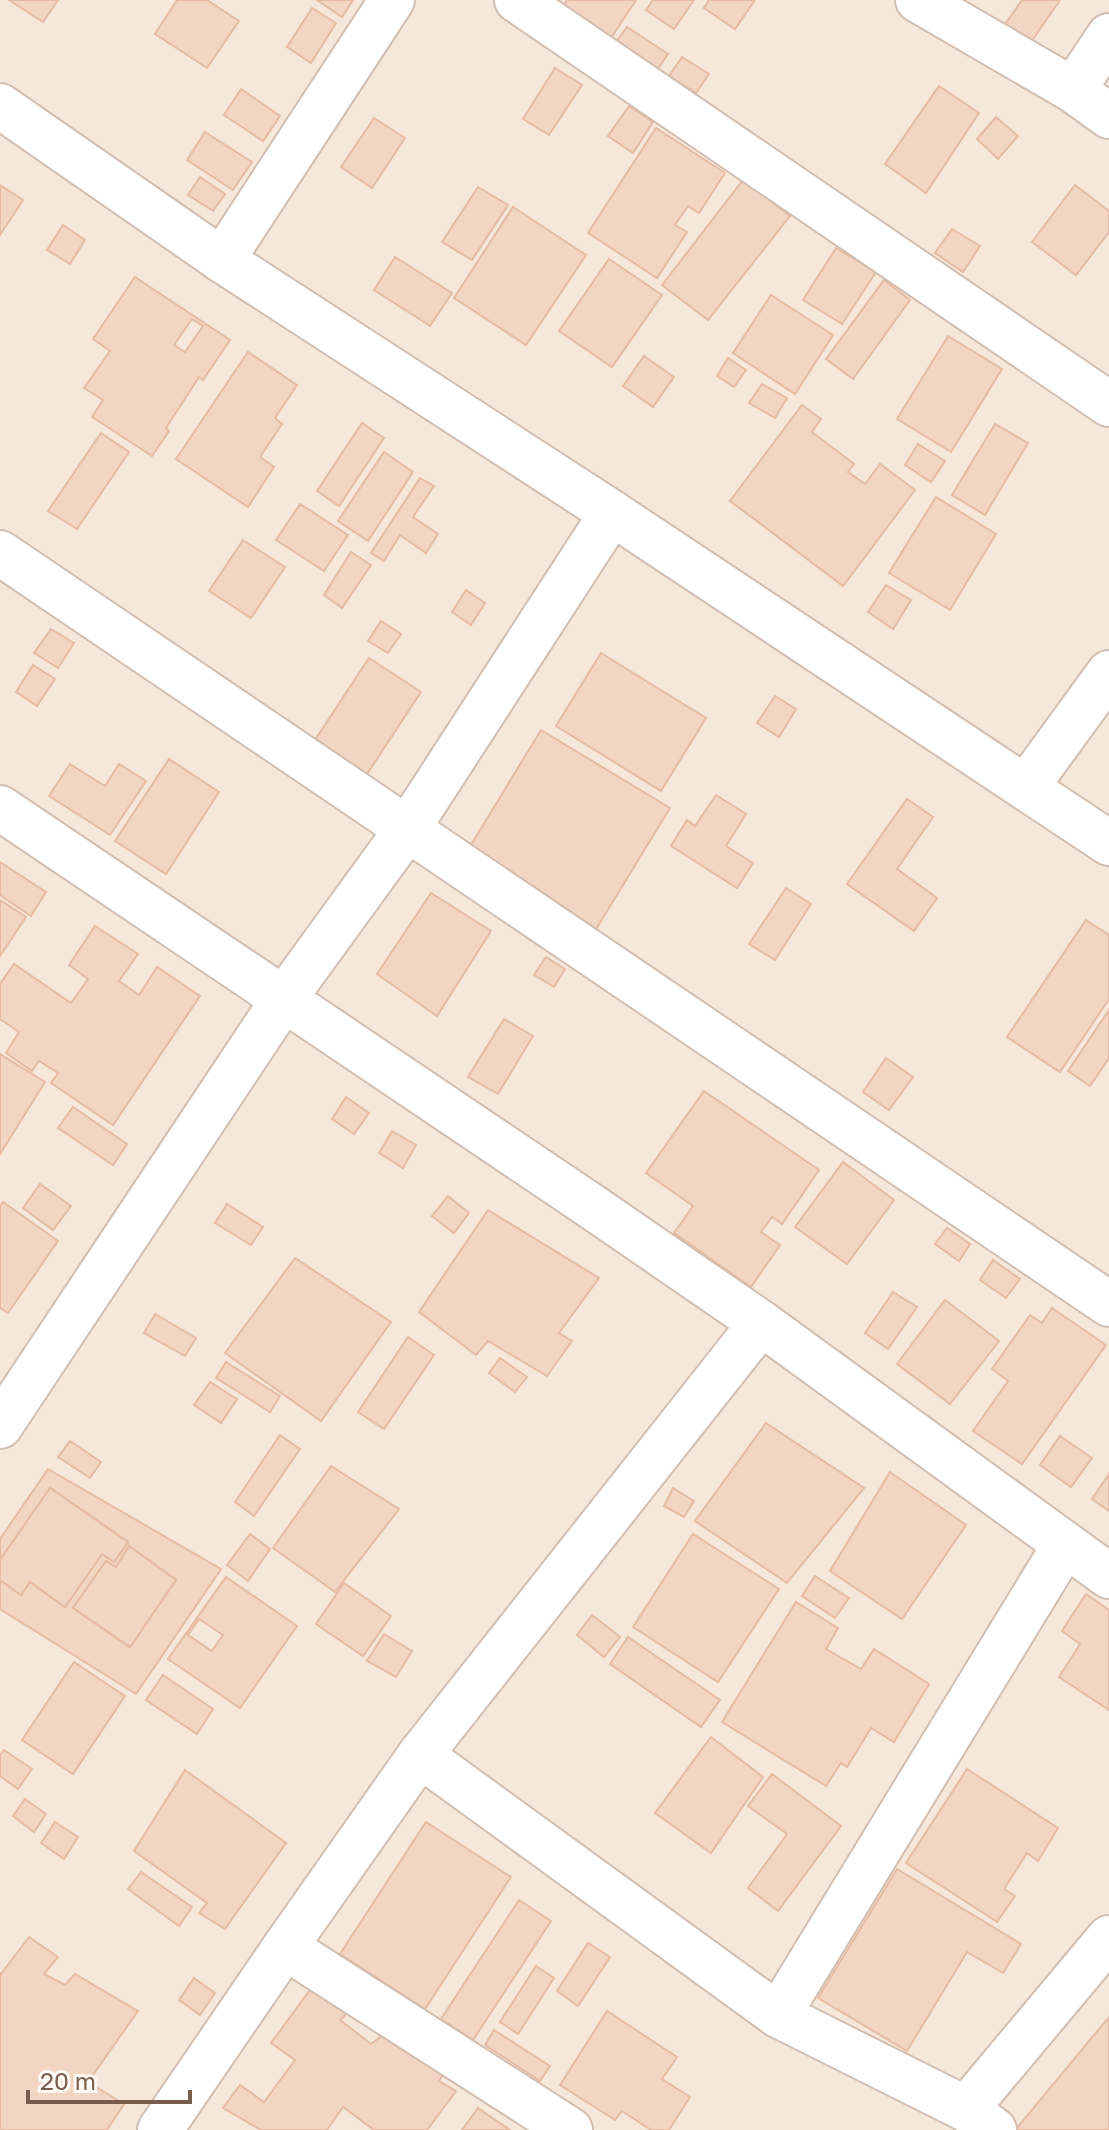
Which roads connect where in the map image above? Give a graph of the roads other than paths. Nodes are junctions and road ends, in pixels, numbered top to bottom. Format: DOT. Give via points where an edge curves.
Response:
graph roads {
  1 [pos="392,0"];
  2 [pos="517,0"];
  3 [pos="918,0"];
  4 [pos="1109,36"];
  5 [pos="1073,90"];
  6 [pos="0,106"];
  7 [pos="1109,116"];
  8 [pos="222,260"];
  9 [pos="1109,404"];
  10 [pos="612,513"];
  11 [pos="0,553"];
  12 [pos="1109,673"];
  13 [pos="1026,787"];
  14 [pos="0,808"];
  15 [pos="408,828"];
  16 [pos="1109,843"];
  17 [pos="283,1000"];
  18 [pos="1109,1304"];
  19 [pos="761,1323"];
  20 [pos="0,1426"];
  21 [pos="1065,1545"];
  22 [pos="1109,1576"];
  23 [pos="420,1755"];
  24 [pos="1109,1938"];
  25 [pos="285,1947"];
  26 [pos="778,2015"];
  27 [pos="980,2120"];
  28 [pos="160,2130"];
  29 [pos="570,2130"];
  1 -- 8 [label="street"];
  2 -- 9 [label="street"];
  3 -- 5 [label="street"];
  4 -- 5 [label="street"];
  5 -- 7 [label="street"];
  6 -- 8 [label="street"];
  8 -- 10 [label="street"];
  10 -- 13 [label="street"];
  10 -- 15 [label="street"];
  11 -- 15 [label="street"];
  12 -- 13 [label="street"];
  13 -- 16 [label="street"];
  14 -- 17 [label="street"];
  15 -- 17 [label="street"];
  15 -- 18 [label="street"];
  17 -- 19 [label="street"];
  17 -- 20 [label="street"];
  19 -- 21 [label="street"];
  19 -- 23 [label="street"];
  21 -- 22 [label="street"];
  21 -- 26 [label="street"];
  23 -- 25 [label="street"];
  23 -- 26 [label="street"];
  24 -- 27 [label="street"];
  25 -- 28 [label="street"];
  25 -- 29 [label="street"];
  26 -- 27 [label="street"];
}
